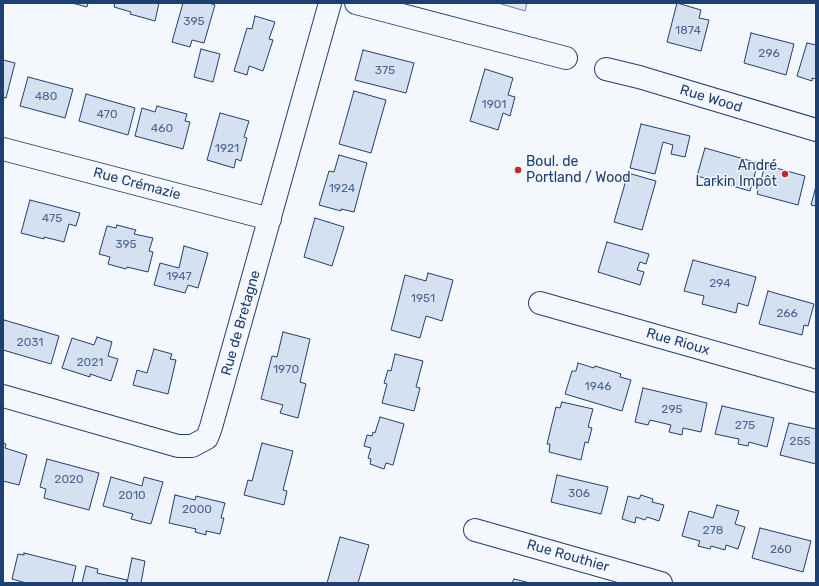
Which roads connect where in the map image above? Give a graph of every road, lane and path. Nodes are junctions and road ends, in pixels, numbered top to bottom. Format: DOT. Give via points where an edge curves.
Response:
graph roads {
  1 [pos="330,3"];
  2 [pos="356,3"];
  3 [pos="566,58"];
  4 [pos="606,68"];
  5 [pos="816,130"];
  6 [pos="3,149"];
  7 [pos="270,219"];
  8 [pos="540,303"];
  9 [pos="816,381"];
  10 [pos="3,396"];
  11 [pos="475,530"];
  12 [pos="661,583"];
  1 -- 7 [label="street, Rue de Bretagne"];
  2 -- 3 [label="street"];
  4 -- 5 [label="street, Rue Wood"];
  6 -- 7 [label="street, Rue Crémazie"];
  7 -- 10 [label="street, Rue de Bretagne" via="207,438 192,446 178,446"];
  8 -- 9 [label="street, Rue Rioux"];
  11 -- 12 [label="street, Rue Routhier"];
}
